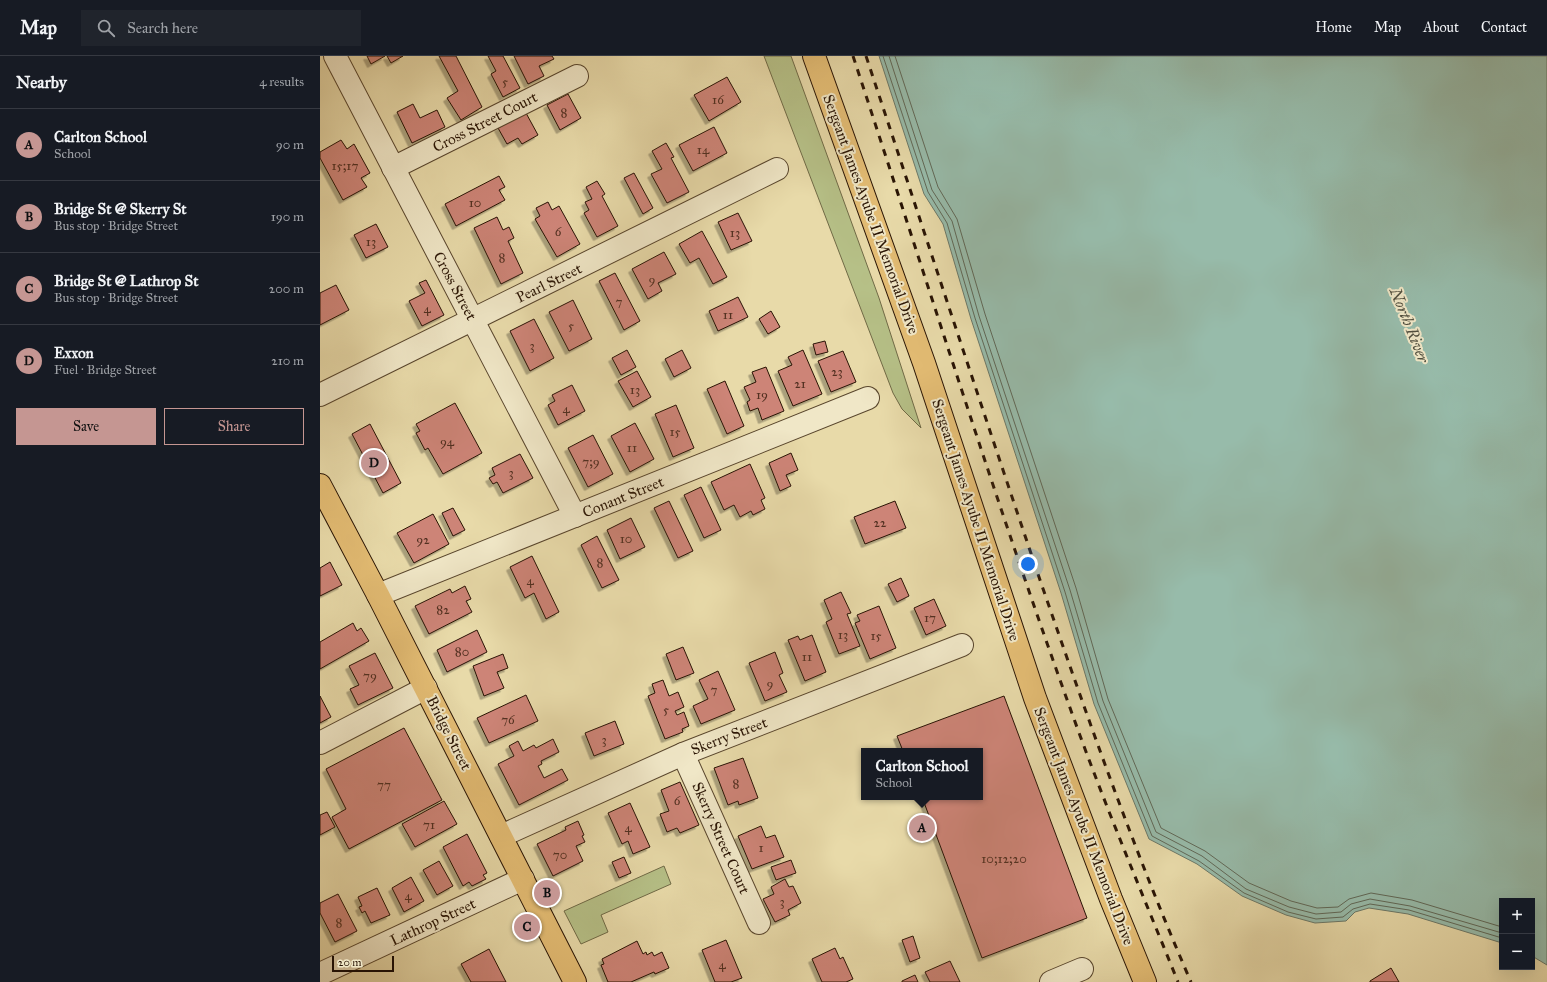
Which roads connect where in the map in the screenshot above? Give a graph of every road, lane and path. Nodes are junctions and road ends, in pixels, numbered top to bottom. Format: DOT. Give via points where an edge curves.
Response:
graph roads {
  1 [pos="336,56"];
  2 [pos="814,56"];
  3 [pos="577,76"];
  4 [pos="393,168"];
  5 [pos="777,169"];
  6 [pos="474,320"];
  7 [pos="320,396"];
  8 [pos="868,398"];
  9 [pos="320,485"];
  10 [pos="576,516"];
  11 [pos="378,595"];
  12 [pos="962,645"];
  13 [pos="426,688"];
  14 [pos="320,743"];
  15 [pos="683,754"];
  16 [pos="501,836"];
  17 [pos="523,880"];
  18 [pos="759,923"];
  19 [pos="1082,969"];
  20 [pos="320,974"];
  21 [pos="575,982"];
  22 [pos="1051,982"];
  23 [pos="1145,982"];
  1 -- 4 [label="street, Cross Street"];
  2 -- 23 [label="main road, Sergeant James Ayube II Memorial Drive" via="924,364 1035,698"];
  3 -- 4 [label="street, Cross Street Court"];
  4 -- 6 [label="street, Cross Street"];
  5 -- 6 [label="street, Pearl Street"];
  6 -- 7 [label="street, Pearl Street"];
  6 -- 10 [label="street, Cross Street"];
  8 -- 10 [label="street, Conant Street"];
  9 -- 11 [label="main road, Bridge Street"];
  10 -- 11 [label="street, Conant Street"];
  11 -- 13 [label="main road, Bridge Street"];
  12 -- 15 [label="street, Skerry Street"];
  13 -- 14 [label="street"];
  13 -- 16 [label="main road, Bridge Street"];
  15 -- 16 [label="street, Skerry Street"];
  15 -- 18 [label="street, Skerry Street Court"];
  16 -- 17 [label="main road, Bridge Street"];
  17 -- 20 [label="street, Lathrop Street"];
  17 -- 21 [label="main road, Bridge Street"];
  19 -- 22 [label="street"];
}
